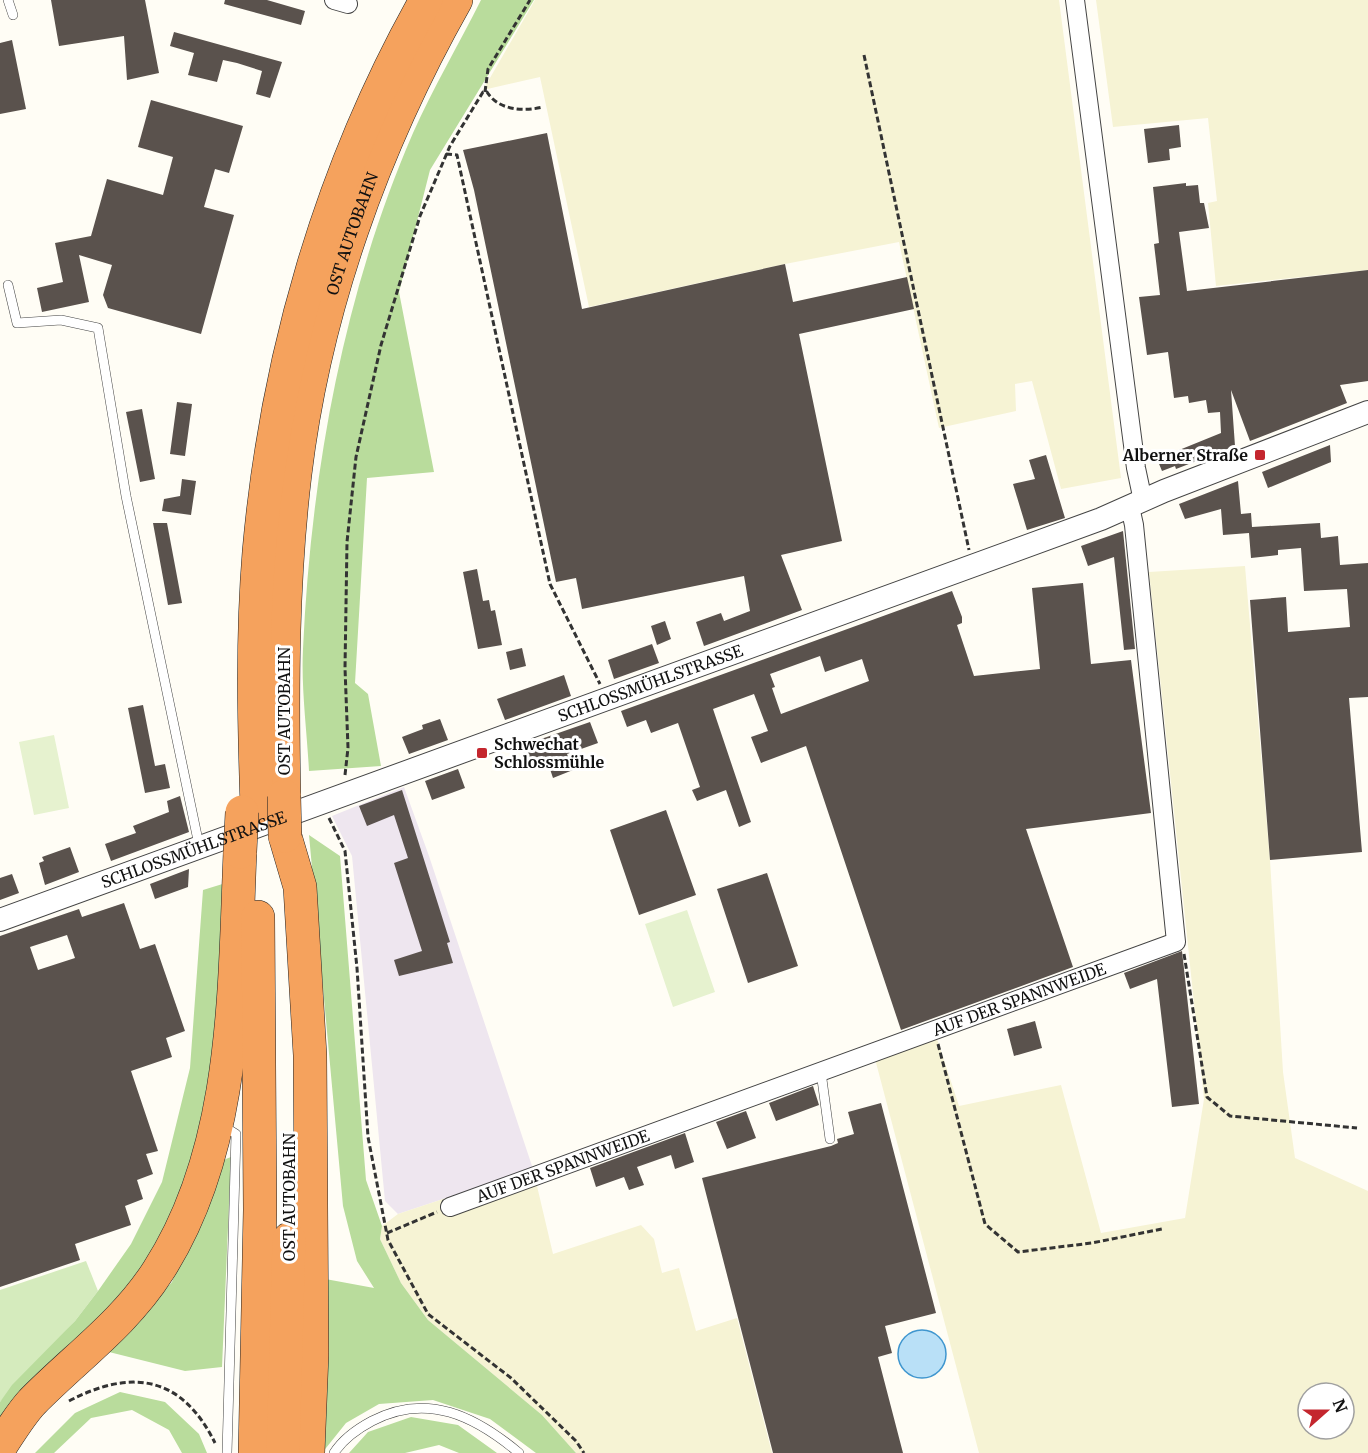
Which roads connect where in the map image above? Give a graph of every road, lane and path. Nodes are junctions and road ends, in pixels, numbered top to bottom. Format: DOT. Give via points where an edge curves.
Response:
graph roads {
  1 [pos="8,0"];
  2 [pos="426,0"];
  3 [pos="456,0"];
  4 [pos="530,0"];
  5 [pos="1076,0"];
  6 [pos="13,15"];
  7 [pos="864,56"];
  8 [pos="485,92"];
  9 [pos="543,107"];
  10 [pos="446,154"];
  11 [pos="8,285"];
  12 [pos="1368,412"];
  13 [pos="1136,504"];
  14 [pos="973,566"];
  15 [pos="608,700"];
  16 [pos="344,795"];
  17 [pos="321,803"];
  18 [pos="261,805"];
  19 [pos="261,844"];
  20 [pos="199,845"];
  21 [pos="0,920"];
  22 [pos="1176,942"];
  23 [pos="934,1030"];
  24 [pos="821,1072"];
  25 [pos="216,1121"];
  26 [pos="1357,1128"];
  27 [pos="830,1139"];
  28 [pos="450,1207"];
  29 [pos="1162,1229"];
  30 [pos="387,1233"];
  31 [pos="65,1403"];
  32 [pos="0,1447"];
  33 [pos="220,1453"];
  34 [pos="227,1453"];
  35 [pos="255,1453"];
  36 [pos="283,1453"];
  37 [pos="308,1453"];
  38 [pos="334,1453"];
  39 [pos="519,1453"];
  40 [pos="584,1453"];
  1 -- 6 [label="lane"];
  2 -- 18 [label="highway, OST AUTOBAHN" via="354,150 313,266 274,427 259,553 254,674"];
  3 -- 18 [label="highway, OST AUTOBAHN" via="386,141 340,267 321,336 305,412 288,536 284,619"];
  4 -- 8 [label="path" via="488,69"];
  5 -- 13 [label="street" via="1136,468"];
  7 -- 14 [label="path"];
  8 -- 9 [label="path" via="493,102 511,108 529,111"];
  8 -- 10 [label="path"];
  10 -- 15 [label="path" via="457,155 550,584"];
  10 -- 16 [label="path" via="420,216 381,345 356,457 347,542 348,748"];
  11 -- 20 [label="lane" via="18,323 61,320 98,328 126,495"];
  12 -- 13 [label="street, SCHLOSSMÜHLSTRASSE"];
  13 -- 14 [label="street, SCHLOSSMÜHLSTRASSE"];
  13 -- 22 [label="street" via="1134,525"];
  14 -- 15 [label="street, SCHLOSSMÜHLSTRASSE"];
  15 -- 16 [label="street, SCHLOSSMÜHLSTRASSE"];
  16 -- 17 [label="street, SCHLOSSMÜHLSTRASSE"];
  17 -- 20 [label="street, SCHLOSSMÜHLSTRASSE"];
  17 -- 30 [label="path" via="345,851 368,1137"];
  18 -- 19 [label="highway, OST AUTOBAHN"];
  19 -- 25 [label="highway" via="234,983"];
  19 -- 35 [label="highway, OST AUTOBAHN"];
  19 -- 36 [label="highway, OST AUTOBAHN" via="290,1192"];
  19 -- 37 [label="highway" via="300,887 310,1054 312,1354"];
  20 -- 21 [label="street, SCHLOSSMÜHLSTRASSE"];
  22 -- 23 [label="street, AUF DER SPANNWEIDE"];
  22 -- 26 [label="path" via="1182,942 1207,1096 1230,1116"];
  23 -- 24 [label="street, AUF DER SPANNWEIDE"];
  23 -- 29 [label="path" via="986,1224 1018,1252"];
  24 -- 27 [label="lane"];
  24 -- 28 [label="street, AUF DER SPANNWEIDE"];
  25 -- 32 [label="highway" via="204,1176 184,1226 158,1272 118,1321 31,1404"];
  25 -- 34 [label="lane" via="236,1134"];
  28 -- 30 [label="path"];
  30 -- 40 [label="path" via="428,1314 511,1378"];
  31 -- 33 [label="path" via="118,1381 143,1381 174,1393 195,1412"];
  38 -- 39 [label="lane" via="361,1426 387,1413 417,1407 444,1410 471,1420"];
}
